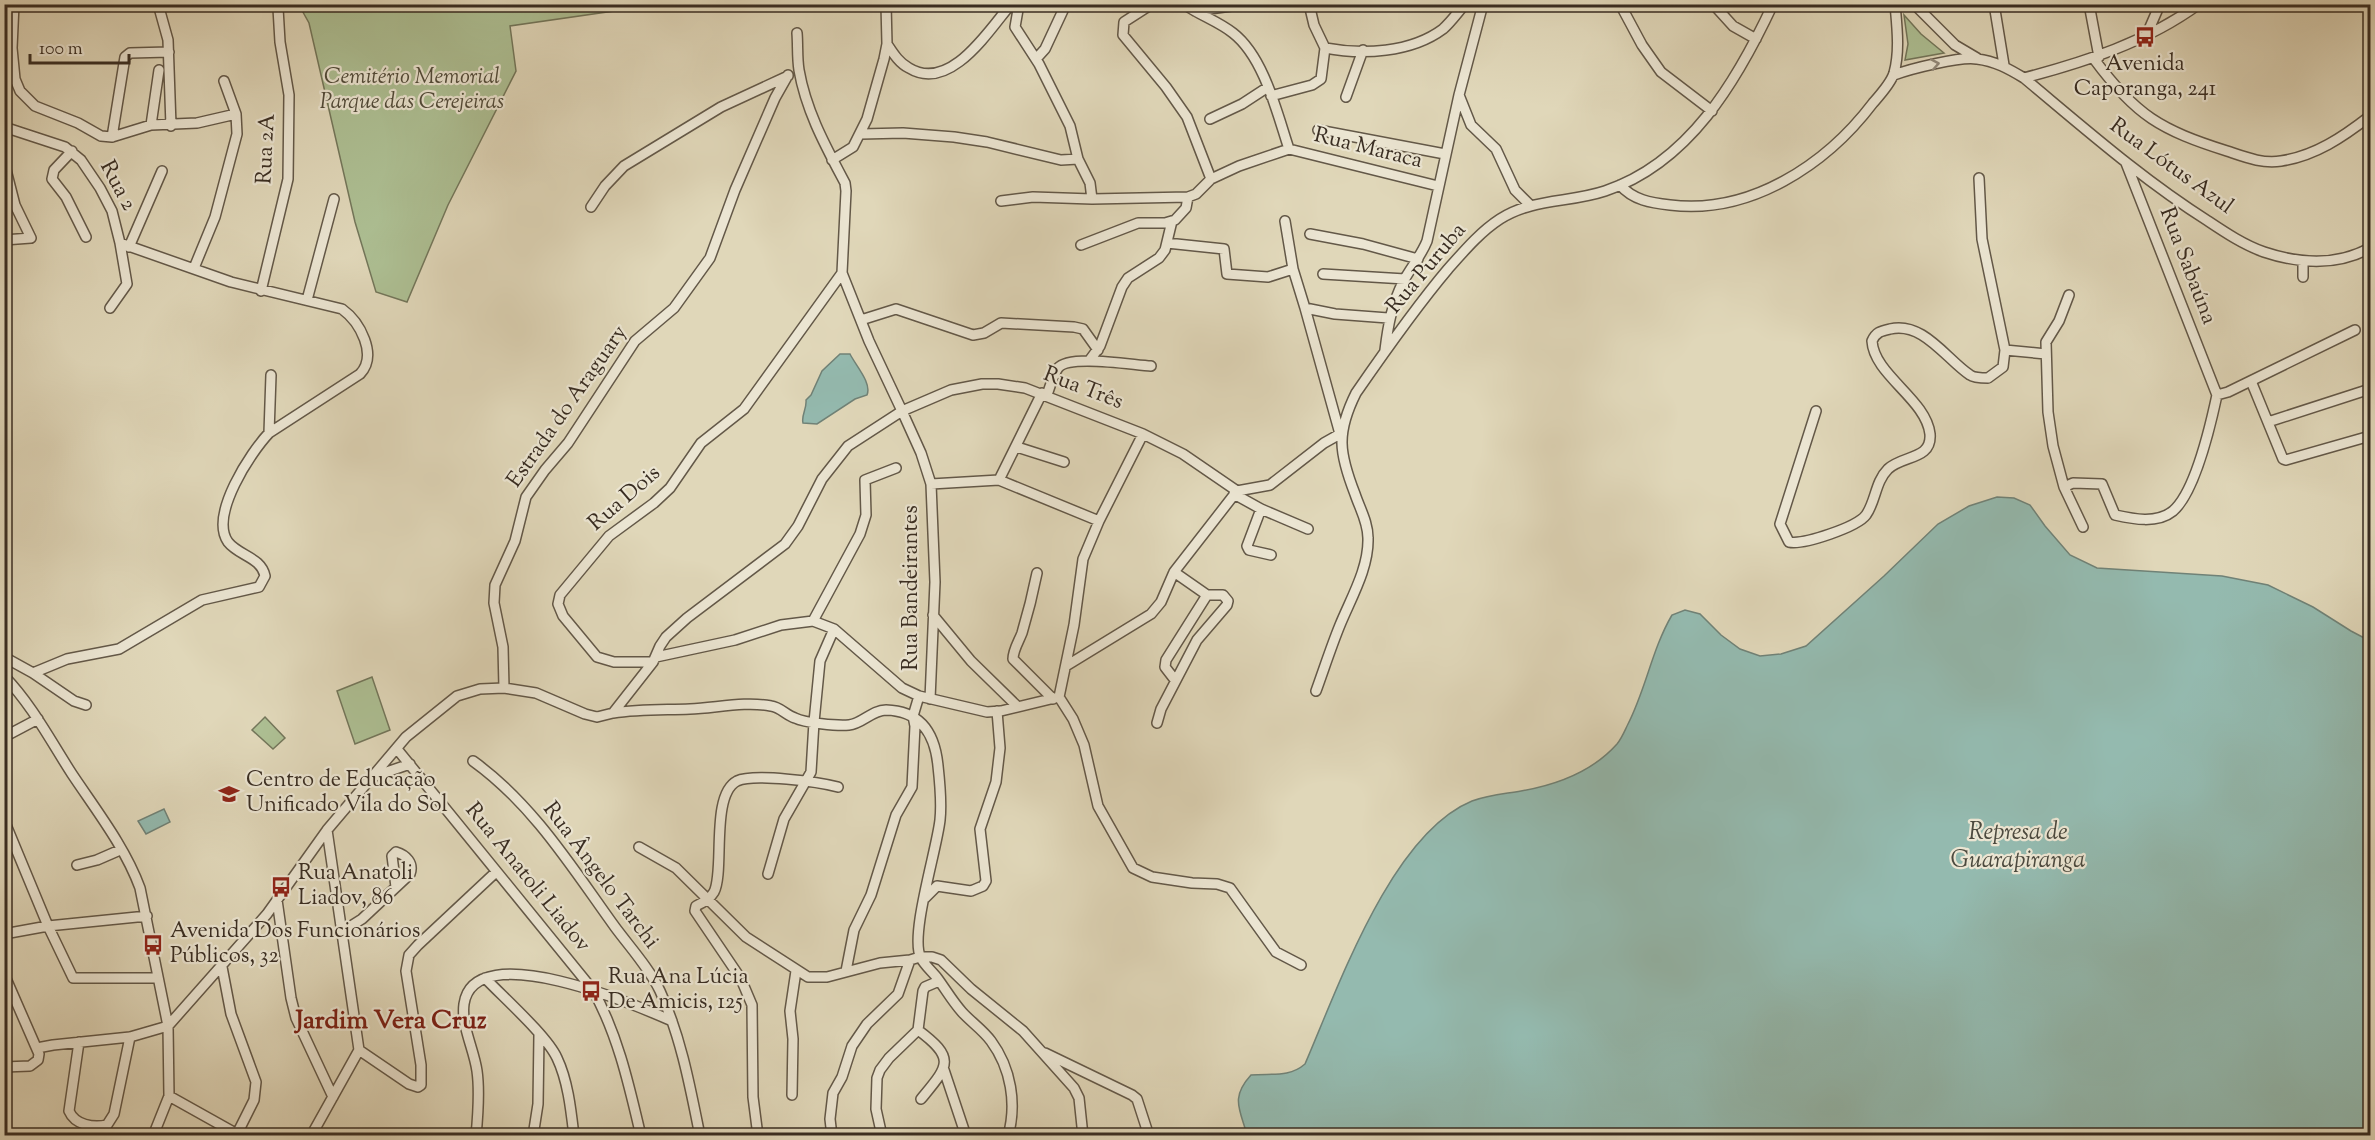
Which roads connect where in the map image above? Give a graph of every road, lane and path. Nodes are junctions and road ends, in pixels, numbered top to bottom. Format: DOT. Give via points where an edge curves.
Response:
graph roads {
  1 [pos="14,4"];
  2 [pos="158,4"];
  3 [pos="886,4"];
  4 [pos="1011,4"];
  5 [pos="1019,4"];
  6 [pos="1066,4"];
  7 [pos="1152,4"];
  8 [pos="1184,4"];
  9 [pos="1246,4"];
  10 [pos="1309,4"];
  11 [pos="1465,4"];
  12 [pos="1483,4"];
  13 [pos="1713,4"];
  14 [pos="1773,4"];
  15 [pos="1895,4"];
  16 [pos="1914,4"];
  17 [pos="1994,4"];
  18 [pos="2089,4"];
  19 [pos="2160,4"];
  20 [pos="2199,4"];
  21 [pos="1621,5"];
  22 [pos="278,8"];
  23 [pos="1195,11"];
  24 [pos="997,21"];
  25 [pos="1014,27"];
  26 [pos="4,30"];
  27 [pos="797,33"];
  28 [pos="2147,34"];
  29 [pos="13,35"];
  30 [pos="1756,39"];
  31 [pos="887,44"];
  32 [pos="12,48"];
  33 [pos="1324,48"];
  34 [pos="1363,50"];
  35 [pos="170,52"];
  36 [pos="1977,58"];
  37 [pos="2097,58"];
  38 [pos="1036,59"];
  39 [pos="2004,65"];
  40 [pos="159,70"];
  41 [pos="799,70"];
  42 [pos="788,75"];
  43 [pos="1894,75"];
  44 [pos="4,78"];
  45 [pos="2024,78"];
  46 [pos="224,81"];
  47 [pos="1269,91"];
  48 [pos="1459,95"];
  49 [pos="1346,97"];
  50 [pos="1712,111"];
  51 [pos="237,114"];
  52 [pos="2370,116"];
  53 [pos="1210,119"];
  54 [pos="151,125"];
  55 [pos="171,126"];
  56 [pos="4,127"];
  57 [pos="1318,130"];
  58 [pos="861,134"];
  59 [pos="112,137"];
  60 [pos="1289,149"];
  61 [pos="72,151"];
  62 [pos="1445,154"];
  63 [pos="1078,159"];
  64 [pos="832,160"];
  65 [pos="2126,160"];
  66 [pos="4,162"];
  67 [pos="162,171"];
  68 [pos="1979,177"];
  69 [pos="1211,179"];
  70 [pos="7,184"];
  71 [pos="1620,185"];
  72 [pos="1438,186"];
  73 [pos="1188,197"];
  74 [pos="334,199"];
  75 [pos="1092,199"];
  76 [pos="1001,201"];
  77 [pos="1529,204"];
  78 [pos="591,207"];
  79 [pos="1172,220"];
  80 [pos="1285,221"];
  81 [pos="1310,234"];
  82 [pos="86,237"];
  83 [pos="4,240"];
  84 [pos="1167,243"];
  85 [pos="125,245"];
  86 [pos="1081,245"];
  87 [pos="2370,248"];
  88 [pos="1418,259"];
  89 [pos="2303,261"];
  90 [pos="195,268"];
  91 [pos="1293,269"];
  92 [pos="842,273"];
  93 [pos="1323,274"];
  94 [pos="2303,277"];
  95 [pos="1405,279"];
  96 [pos="261,291"];
  97 [pos="2069,295"];
  98 [pos="307,300"];
  99 [pos="110,308"];
  100 [pos="1305,308"];
  101 [pos="1388,318"];
  102 [pos="861,320"];
  103 [pos="2355,330"];
  104 [pos="1098,350"];
  105 [pos="2005,350"];
  106 [pos="1385,351"];
  107 [pos="2046,354"];
  108 [pos="1089,361"];
  109 [pos="1150,366"];
  110 [pos="271,375"];
  111 [pos="2251,381"];
  112 [pos="2370,389"];
  113 [pos="1044,394"];
  114 [pos="2217,395"];
  115 [pos="903,411"];
  116 [pos="1816,411"];
  117 [pos="2268,422"];
  118 [pos="269,433"];
  119 [pos="1143,434"];
  120 [pos="1340,434"];
  121 [pos="2370,436"];
  122 [pos="1017,447"];
  123 [pos="1065,462"];
  124 [pos="896,468"];
  125 [pos="999,480"];
  126 [pos="931,484"];
  127 [pos="2064,487"];
  128 [pos="1236,492"];
  129 [pos="1261,509"];
  130 [pos="1099,521"];
  131 [pos="2083,527"];
  132 [pos="1308,529"];
  133 [pos="1271,555"];
  134 [pos="1174,572"];
  135 [pos="1037,573"];
  136 [pos="1207,594"];
  137 [pos="933,615"];
  138 [pos="813,621"];
  139 [pos="834,629"];
  140 [pos="4,657"];
  141 [pos="654,660"];
  142 [pos="1066,666"];
  143 [pos="33,673"];
  144 [pos="4,676"];
  145 [pos="1175,680"];
  146 [pos="504,688"];
  147 [pos="1316,691"];
  148 [pos="919,696"];
  149 [pos="1056,698"];
  150 [pos="930,699"];
  151 [pos="86,705"];
  152 [pos="1017,706"];
  153 [pos="997,711"];
  154 [pos="613,713"];
  155 [pos="913,716"];
  156 [pos="38,719"];
  157 [pos="814,722"];
  158 [pos="1157,723"];
  159 [pos="4,737"];
  160 [pos="397,749"];
  161 [pos="473,761"];
  162 [pos="410,764"];
  163 [pos="375,776"];
  164 [pos="808,780"];
  165 [pos="838,787"];
  166 [pos="4,820"];
  167 [pos="327,830"];
  168 [pos="639,847"];
  169 [pos="120,849"];
  170 [pos="77,865"];
  171 [pos="496,872"];
  172 [pos="768,874"];
  173 [pos="396,887"];
  174 [pos="924,898"];
  175 [pos="709,899"];
  176 [pos="277,900"];
  177 [pos="147,916"];
  178 [pos="48,926"];
  179 [pos="343,931"];
  180 [pos="4,934"];
  181 [pos="920,957"];
  182 [pos="910,960"];
  183 [pos="1301,965"];
  184 [pos="222,967"];
  185 [pos="846,970"];
  186 [pos="796,971"];
  187 [pos="4,974"];
  188 [pos="156,978"];
  189 [pos="485,978"];
  190 [pos="939,981"];
  191 [pos="593,990"];
  192 [pos="672,1021"];
  193 [pos="168,1026"];
  194 [pos="918,1030"];
  195 [pos="539,1035"];
  196 [pos="130,1037"];
  197 [pos="79,1042"];
  198 [pos="37,1048"];
  199 [pos="359,1050"];
  200 [pos="1040,1051"];
  201 [pos="4,1067"];
  202 [pos="944,1070"];
  203 [pos="792,1095"];
  204 [pos="169,1096"];
  205 [pos="333,1097"];
  206 [pos="921,1099"];
  207 [pos="236,1135"];
  208 [pos="153,1136"];
  209 [pos="311,1136"];
  210 [pos="476,1136"];
  211 [pos="533,1136"];
  212 [pos="574,1136"];
  213 [pos="641,1136"];
  214 [pos="700,1136"];
  215 [pos="758,1136"];
  216 [pos="832,1136"];
  217 [pos="882,1136"];
  218 [pos="966,1136"];
  219 [pos="1008,1136"];
  220 [pos="1083,1136"];
  221 [pos="1149,1136"];
  1 -- 29 [label="street"];
  2 -- 35 [label="street"];
  3 -- 31 [label="street"];
  4 -- 24 [label="street"];
  5 -- 25 [label="street"];
  6 -- 38 [label="street" via="1045,49"];
  7 -- 69 [label="street" via="1124,22 1123,35 1187,117"];
  8 -- 23 [label="street"];
  9 -- 23 [label="street"];
  10 -- 33 [label="street"];
  11 -- 34 [label="street" via="1444,28 1427,38 1407,46"];
  12 -- 48 [label="street"];
  13 -- 30 [label="street" via="1733,26"];
  14 -- 30 [label="street, Rua Puruba"];
  15 -- 43 [label="street"];
  16 -- 36 [label="street" via="1955,45"];
  17 -- 39 [label="street"];
  18 -- 37 [label="street"];
  19 -- 28 [label="street"];
  20 -- 28 [label="street"];
  21 -- 50 [label="street" via="1661,72"];
  22 -- 96 [label="street, Rua 2A" via="289,94 288,170"];
  23 -- 47 [label="street" via="1242,42"];
  24 -- 25 [label="street"];
  24 -- 31 [label="street" via="964,58 934,73 908,68"];
  25 -- 38 [label="street"];
  26 -- 29 [label="street"];
  27 -- 41 [label="street"];
  28 -- 37 [label="street"];
  29 -- 32 [label="street"];
  30 -- 50 [label="street, Rua Puruba"];
  31 -- 58 [label="street"];
  32 -- 44 [label="street"];
  32 -- 59 [label="street" via="16,85 28,101 101,136"];
  33 -- 34 [label="street"];
  33 -- 47 [label="street" via="1318,82"];
  34 -- 49 [label="street"];
  35 -- 55 [label="street"];
  35 -- 59 [label="street" via="130,52 124,57"];
  36 -- 39 [label="street, Rua Lótus Azul"];
  43 -- 36 [label="street, Rua Lótus Azul, one-way"];
  37 -- 45 [label="street"];
  37 -- 52 [label="street" via="2123,96 2161,126 2264,162 2314,152"];
  38 -- 63 [label="street" via="1070,126"];
  39 -- 45 [label="street, Rua Lótus Azul"];
  40 -- 54 [label="street"];
  41 -- 42 [label="street"];
  41 -- 64 [label="street" via="817,131"];
  42 -- 78 [label="street" via="721,107 624,166"];
  42 -- 146 [label="street, Estrada do Araguary" via="735,190 710,258 674,308 635,341 568,443 526,497 515,541 495,585"];
  43 -- 71 [label="street" via="1863,117 1836,144 1793,176 1749,197 1726,204 1689,207 1652,203 1627,193"];
  45 -- 65 [label="street, Rua Lótus Azul"];
  46 -- 51 [label="street"];
  47 -- 53 [label="street"];
  47 -- 60 [label="street"];
  48 -- 62 [label="street"];
  48 -- 77 [label="street" via="1471,125 1496,149 1515,190"];
  50 -- 71 [label="street, Rua Puruba" via="1673,153"];
  51 -- 55 [label="street"];
  51 -- 90 [label="street" via="237,134 226,180"];
  54 -- 55 [label="street"];
  54 -- 59 [label="street"];
  56 -- 61 [label="street, Rua 2"];
  57 -- 62 [label="street"];
  58 -- 63 [label="street" via="954,137 1061,160"];
  58 -- 64 [label="street" via="853,147"];
  60 -- 69 [label="street"];
  60 -- 72 [label="street, Rua Maraca"];
  61 -- 82 [label="street" via="54,170 52,178"];
  61 -- 85 [label="street, Rua 2" via="100,188"];
  62 -- 72 [label="street"];
  63 -- 75 [label="street" via="1090,183"];
  64 -- 92 [label="street" via="846,191"];
  65 -- 89 [label="street, Rua Lótus Azul" via="2195,213 2242,242"];
  65 -- 114 [label="street, Rua Sabaúna"];
  66 -- 70 [label="street"];
  67 -- 85 [label="street"];
  68 -- 105 [label="street" via="1982,239"];
  69 -- 73 [label="street"];
  70 -- 83 [label="street" via="31,238"];
  71 -- 77 [label="street, Rua Puruba" via="1580,198"];
  72 -- 88 [label="street" via="1427,241"];
  73 -- 75 [label="street"];
  73 -- 79 [label="street" via="1186,208"];
  74 -- 98 [label="street"];
  75 -- 76 [label="street" via="1033,197"];
  77 -- 106 [label="street, Rua Puruba" via="1500,219 1470,245"];
  79 -- 84 [label="street"];
  79 -- 86 [label="street" via="1138,223"];
  80 -- 91 [label="street"];
  81 -- 88 [label="street"];
  84 -- 91 [label="street" via="1224,249 1227,273 1268,277"];
  84 -- 104 [label="street" via="1160,258 1128,278 1122,287"];
  85 -- 90 [label="street"];
  85 -- 99 [label="street, Rua 2" via="127,284"];
  87 -- 89 [label="street, Rua Lótus Azul" via="2342,260"];
  88 -- 95 [label="street"];
  89 -- 94 [label="street"];
  90 -- 96 [label="street"];
  91 -- 100 [label="street"];
  92 -- 102 [label="street, Rua Bandeirantes"];
  92 -- 141 [label="street, Rua Dois" via="744,409 701,443 670,488 609,536 560,595 558,604 563,616 597,657 614,662"];
  93 -- 95 [label="street"];
  95 -- 101 [label="street"];
  96 -- 98 [label="street"];
  97 -- 107 [label="street" via="2046,342"];
  98 -- 118 [label="street" via="342,309 353,317 368,353 366,368"];
  100 -- 101 [label="street"];
  100 -- 120 [label="street"];
  101 -- 106 [label="street"];
  102 -- 104 [label="street" via="896,309 973,335 1001,323 1074,327 1083,329"];
  102 -- 115 [label="street, Rua Bandeirantes"];
  103 -- 111 [label="street"];
  104 -- 108 [label="street"];
  105 -- 107 [label="street"];
  105 -- 116 [label="street" via="2003,367 1988,378 1971,376 1918,333 1900,326 1875,335 1872,341 1876,356 1926,419 1928,448 1888,469 1869,510 1859,520 1813,539 1789,542 1780,524"];
  106 -- 120 [label="street, Rua Puruba" via="1356,393"];
  107 -- 127 [label="street" via="2048,411"];
  108 -- 109 [label="street"];
  108 -- 113 [label="street" via="1066,362 1058,368"];
  110 -- 118 [label="street"];
  111 -- 114 [label="street"];
  111 -- 117 [label="street"];
  112 -- 117 [label="street"];
  113 -- 115 [label="street, Rua Três" via="982,384 951,390"];
  113 -- 119 [label="street, Rua Três"];
  113 -- 122 [label="street"];
  114 -- 127 [label="street" via="2196,470 2173,511 2138,521 2115,515 2102,484 2073,483"];
  115 -- 126 [label="street, Rua Bandeirantes"];
  115 -- 141 [label="street, Rua Três" via="848,446 822,479 785,544 687,618 666,637"];
  117 -- 121 [label="street" via="2286,460"];
  118 -- 143 [label="street" via="239,477 223,517 228,542 261,564 265,576 259,587 202,600 119,649 68,659"];
  119 -- 128 [label="street, Rua Três" via="1183,454"];
  119 -- 130 [label="street"];
  120 -- 128 [label="street" via="1270,485"];
  120 -- 147 [label="street, Rua Puruba" via="1345,464 1365,519 1367,552"];
  122 -- 123 [label="street"];
  122 -- 125 [label="street"];
  124 -- 138 [label="street" via="865,480 866,515 860,534"];
  125 -- 126 [label="street"];
  125 -- 130 [label="street"];
  126 -- 137 [label="street, Rua Bandeirantes"];
  127 -- 131 [label="street"];
  128 -- 129 [label="street, Rua Três"];
  128 -- 134 [label="street"];
  129 -- 132 [label="street, Rua Três"];
  129 -- 133 [label="street" via="1247,546"];
  130 -- 142 [label="street" via="1083,559"];
  134 -- 136 [label="street"];
  134 -- 142 [label="street" via="1161,602 1151,614"];
  135 -- 149 [label="street" via="1013,659"];
  136 -- 145 [label="street" via="1166,660 1165,667"];
  136 -- 145 [label="street" via="1227,597 1227,605 1197,640"];
  137 -- 150 [label="street, Rua Bandeirantes"];
  137 -- 152 [label="street" via="971,661"];
  138 -- 139 [label="street"];
  138 -- 141 [label="street" via="781,625"];
  139 -- 148 [label="street" via="903,688"];
  139 -- 157 [label="street" via="820,661"];
  140 -- 143 [label="street"];
  141 -- 154 [label="street"];
  142 -- 149 [label="street"];
  143 -- 151 [label="street"];
  144 -- 156 [label="street"];
  145 -- 158 [label="street"];
  146 -- 154 [label="street" via="536,693 591,716"];
  146 -- 160 [label="street" via="480,689 457,696"];
  148 -- 150 [label="street"];
  148 -- 155 [label="street"];
  149 -- 152 [label="street"];
  149 -- 183 [label="street" via="1073,720 1084,745 1098,806 1133,868 1152,877 1230,888 1276,951"];
  150 -- 153 [label="street"];
  152 -- 153 [label="street"];
  153 -- 174 [label="street" via="1000,748 996,782 980,829 986,881 984,886 971,891 937,886"];
  154 -- 157 [label="street" via="762,705 781,709 798,720"];
  155 -- 157 [label="street" via="887,710 849,725"];
  155 -- 174 [label="street" via="934,741 941,796 937,842"];
  155 -- 185 [label="street" via="912,787 896,815 871,895 854,930"];
  156 -- 159 [label="street"];
  156 -- 169 [label="street"];
  157 -- 164 [label="street" via="812,772"];
  160 -- 162 [label="street, Rua Anatoli Liadov"];
  160 -- 163 [label="street"];
  161 -- 192 [label="street, Rua Ângelo Tarchi" via="518,800 554,843 658,987"];
  162 -- 163 [label="street"];
  162 -- 171 [label="street, Rua Anatoli Liadov"];
  163 -- 167 [label="street"];
  164 -- 165 [label="street"];
  164 -- 172 [label="street" via="784,819"];
  164 -- 175 [label="street" via="739,780 731,786 718,829 715,890"];
  166 -- 178 [label="street"];
  167 -- 176 [label="street"];
  167 -- 179 [label="street"];
  168 -- 175 [label="street" via="676,868"];
  169 -- 170 [label="street"];
  169 -- 177 [label="street" via="136,878"];
  171 -- 191 [label="street, Rua Anatoli Liadov"];
  171 -- 199 [label="street" via="408,958 406,975 422,1085 409,1084"];
  173 -- 179 [label="street"];
  174 -- 181 [label="street" via="917,939"];
  175 -- 186 [label="street" via="746,937"];
  175 -- 215 [label="street" via="696,906 695,911 737,972 752,1005 753,1097"];
  176 -- 184 [label="street"];
  176 -- 205 [label="street" via="296,1018"];
  177 -- 178 [label="street"];
  177 -- 188 [label="street"];
  178 -- 180 [label="street"];
  178 -- 188 [label="street" via="70,974 77,979"];
  179 -- 199 [label="street"];
  181 -- 182 [label="street"];
  181 -- 190 [label="street"];
  181 -- 200 [label="street" via="941,960"];
  182 -- 185 [label="street"];
  182 -- 216 [label="street" via="898,994 867,1024 852,1046 833,1093"];
  184 -- 193 [label="street"];
  184 -- 207 [label="street" via="231,1014 256,1082 254,1100"];
  185 -- 186 [label="street" via="827,977 808,977"];
  186 -- 203 [label="street" via="790,1011"];
  187 -- 198 [label="street"];
  188 -- 193 [label="street"];
  189 -- 191 [label="street" via="513,973"];
  189 -- 195 [label="street"];
  189 -- 210 [label="street" via="468,993 464,1011 478,1073"];
  190 -- 194 [label="street" via="925,987"];
  190 -- 219 [label="street" via="1001,1057 1013,1098"];
  191 -- 192 [label="street"];
  191 -- 213 [label="street" via="625,1066"];
  192 -- 214 [label="street, Rua Ângelo Tarchi"];
  193 -- 196 [label="street"];
  193 -- 204 [label="street"];
  194 -- 202 [label="street" via="942,1052"];
  194 -- 217 [label="street" via="890,1058 877,1078 876,1109"];
  195 -- 211 [label="street" via="538,1104"];
  195 -- 212 [label="street" via="561,1068"];
  196 -- 197 [label="street"];
  196 -- 197 [label="street" via="114,1114 107,1125 100,1126 78,1122 69,1111"];
  197 -- 198 [label="street"];
  198 -- 201 [label="street" via="35,1063"];
  199 -- 205 [label="street"];
  200 -- 220 [label="street" via="1074,1088 1079,1098"];
  200 -- 221 [label="street" via="1132,1095 1137,1099"];
  202 -- 206 [label="street"];
  202 -- 218 [label="street"];
  204 -- 207 [label="street"];
  204 -- 208 [label="street"];
  205 -- 209 [label="street"];
}
